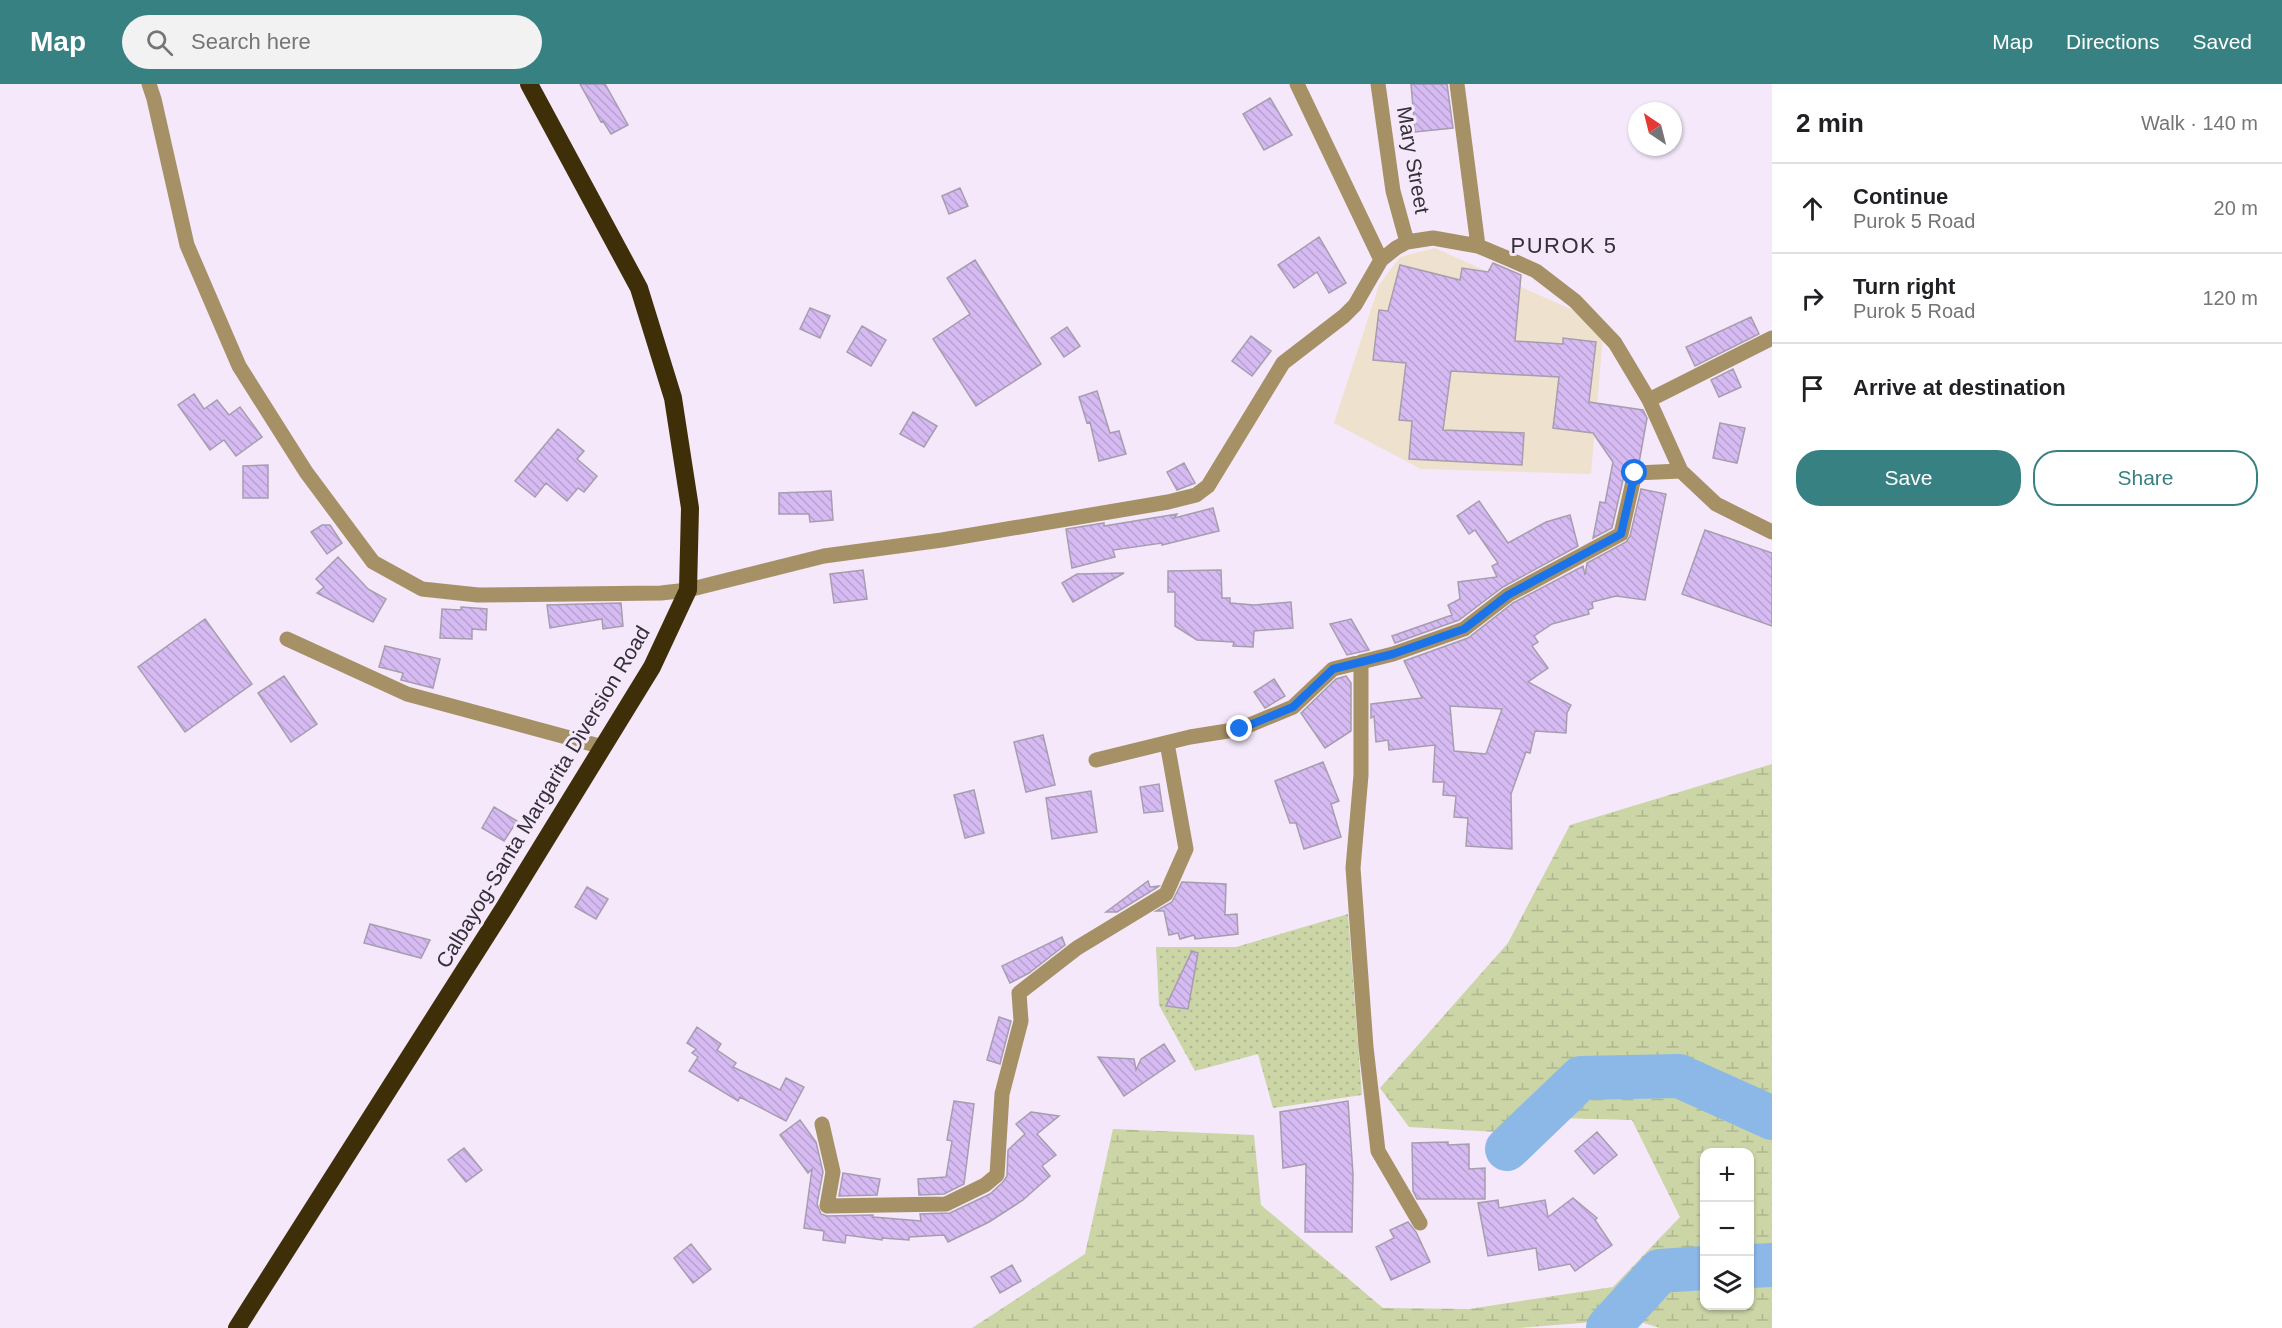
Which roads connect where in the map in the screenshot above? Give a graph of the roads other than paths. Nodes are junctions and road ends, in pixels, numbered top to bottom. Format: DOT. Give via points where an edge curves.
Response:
graph roads {
  1 [pos="148,84"];
  2 [pos="529,84"];
  3 [pos="1297,84"];
  4 [pos="1378,84"];
  5 [pos="1457,84"];
  6 [pos="1407,242"];
  7 [pos="1478,246"];
  8 [pos="1382,260"];
  9 [pos="1772,338"];
  10 [pos="1649,400"];
  11 [pos="1681,471"];
  12 [pos="1772,531"];
  13 [pos="688,590"];
  14 [pos="287,639"];
  15 [pos="1360,662"];
  16 [pos="1167,743"];
  17 [pos="603,747"];
  18 [pos="1096,760"];
  19 [pos="822,1124"];
  20 [pos="1420,1223"];
  21 [pos="237,1328"];
  1 -- 13 [label="street" via="187,245 240,366 306,472 374,562 422,589 478,596"];
  2 -- 13 [label="highway, Calbayog-Santa Margarita Diversion Road" via="639,288 673,398 690,508"];
  3 -- 8 [label="street"];
  4 -- 6 [label="street, Mary Street" via="1393,190"];
  5 -- 7 [label="street"];
  6 -- 7 [label="street" via="1433,238"];
  6 -- 8 [label="street"];
  7 -- 10 [label="street" via="1536,271 1575,301 1615,343"];
  8 -- 13 [label="street" via="1344,316 1283,363 1208,486 1196,495 942,540 824,556"];
  9 -- 10 [label="street"];
  10 -- 11 [label="street"];
  11 -- 12 [label="street" via="1716,504"];
  11 -- 15 [label="street" via="1635,473 1621,534 1508,595 1464,629"];
  13 -- 17 [label="highway, Calbayog-Santa Margarita Diversion Road" via="652,667"];
  14 -- 17 [label="street" via="406,694"];
  15 -- 16 [label="street" via="1333,669 1293,707 1240,729"];
  15 -- 20 [label="street" via="1361,775 1353,868 1366,1047 1378,1151"];
  16 -- 18 [label="street"];
  16 -- 19 [label="street" via="1186,849 1166,894 1077,948 1019,993 1021,1021 1002,1094 996,1175 985,1185 946,1204 827,1206 833,1172"];
  17 -- 21 [label="highway, Calbayog-Santa Margarita Diversion Road"];
}
